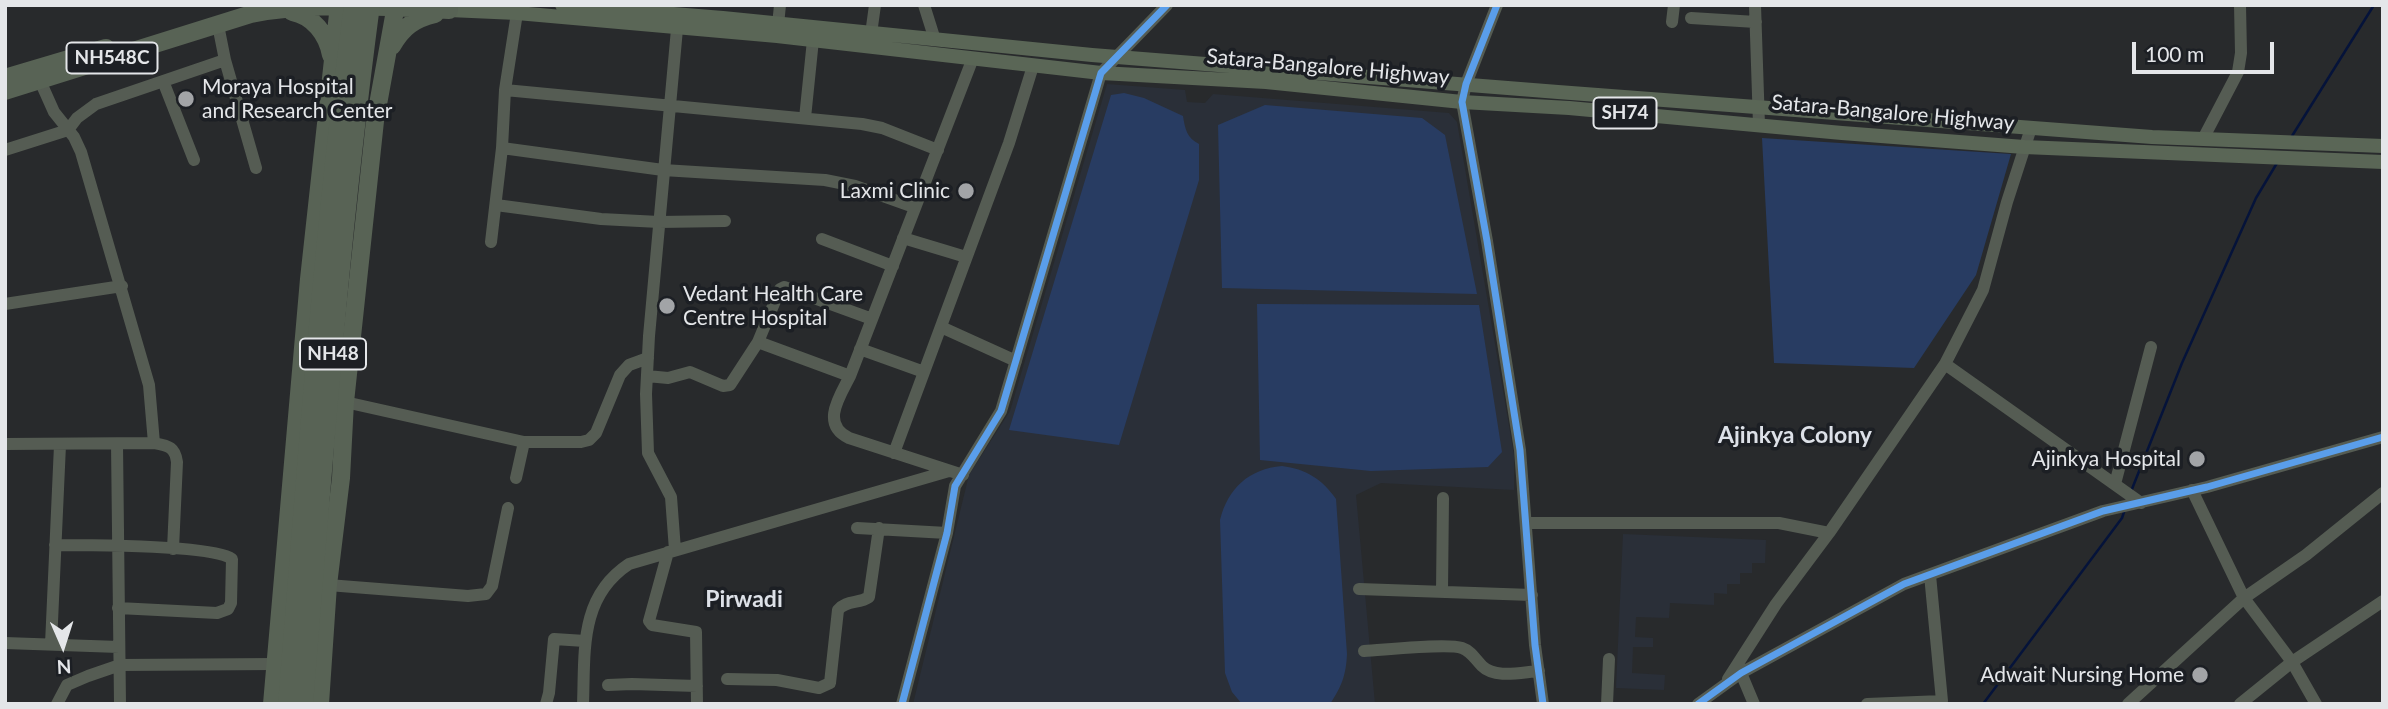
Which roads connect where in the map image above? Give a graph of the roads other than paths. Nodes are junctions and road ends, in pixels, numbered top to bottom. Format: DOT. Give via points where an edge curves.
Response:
graph roads {
  1 [pos="243,5"];
  2 [pos="371,5"];
  3 [pos="562,5"];
  4 [pos="780,5"];
  5 [pos="875,5"];
  6 [pos="924,5"];
  7 [pos="1167,5"];
  8 [pos="1497,5"];
  9 [pos="1674,5"];
  10 [pos="1755,5"];
  11 [pos="2240,5"];
  12 [pos="344,6"];
  13 [pos="396,7"];
  14 [pos="659,9"];
  15 [pos="272,10"];
  16 [pos="449,10"];
  17 [pos="723,11"];
  18 [pos="517,13"];
  19 [pos="1691,18"];
  20 [pos="678,20"];
  21 [pos="1672,22"];
  22 [pos="1756,22"];
  23 [pos="218,25"];
  24 [pos="778,25"];
  25 [pos="871,34"];
  26 [pos="813,40"];
  27 [pos="935,40"];
  28 [pos="389,52"];
  29 [pos="1116,57"];
  30 [pos="972,58"];
  31 [pos="225,60"];
  32 [pos="332,62"];
  33 [pos="1034,66"];
  34 [pos="1101,72"];
  35 [pos="37,75"];
  36 [pos="5,78"];
  37 [pos="163,81"];
  38 [pos="1466,84"];
  39 [pos="505,90"];
  40 [pos="5,91"];
  41 [pos="1462,102"];
  42 [pos="669,106"];
  43 [pos="1758,107"];
  44 [pos="805,118"];
  45 [pos="1759,125"];
  46 [pos="2031,128"];
  47 [pos="68,130"];
  48 [pos="2203,139"];
  49 [pos="2383,146"];
  50 [pos="2024,147"];
  51 [pos="502,148"];
  52 [pos="5,150"];
  53 [pos="938,150"];
  54 [pos="194,160"];
  55 [pos="2383,162"];
  56 [pos="256,168"];
  57 [pos="663,170"];
  58 [pos="496,205"];
  59 [pos="914,207"];
  60 [pos="725,221"];
  61 [pos="659,222"];
  62 [pos="904,238"];
  63 [pos="822,239"];
  64 [pos="491,242"];
  65 [pos="966,257"];
  66 [pos="893,266"];
  67 [pos="122,286"];
  68 [pos="5,304"];
  69 [pos="872,319"];
  70 [pos="941,327"];
  71 [pos="758,342"];
  72 [pos="2151,347"];
  73 [pos="860,349"];
  74 [pos="648,358"];
  75 [pos="1016,361"];
  76 [pos="1945,364"];
  77 [pos="924,372"];
  78 [pos="647,376"];
  79 [pos="850,376"];
  80 [pos="345,402"];
  81 [pos="2383,438"];
  82 [pos="524,442"];
  83 [pos="154,443"];
  84 [pos="5,444"];
  85 [pos="117,444"];
  86 [pos="60,445"];
  87 [pos="894,453"];
  88 [pos="949,471"];
  89 [pos="962,475"];
  90 [pos="516,478"];
  91 [pos="2115,484"];
  92 [pos="2192,490"];
  93 [pos="2383,493"];
  94 [pos="1443,498"];
  95 [pos="2141,503"];
  96 [pos="508,508"];
  97 [pos="1527,523"];
  98 [pos="857,528"];
  99 [pos="879,528"];
  100 [pos="947,533"];
  101 [pos="1829,533"];
  102 [pos="55,545"];
  103 [pos="119,546"];
  104 [pos="173,549"];
  105 [pos="671,551"];
  106 [pos="1930,575"];
  107 [pos="328,584"];
  108 [pos="1359,589"];
  109 [pos="1441,592"];
  110 [pos="1532,595"];
  111 [pos="2244,598"];
  112 [pos="2383,601"];
  113 [pos="118,608"];
  114 [pos="585,640"];
  115 [pos="5,643"];
  116 [pos="51,644"];
  117 [pos="119,647"];
  118 [pos="1364,651"];
  119 [pos="1609,659"];
  120 [pos="2292,662"];
  121 [pos="276,664"];
  122 [pos="120,666"];
  123 [pos="1539,671"];
  124 [pos="1741,673"];
  125 [pos="727,679"];
  126 [pos="608,685"];
  127 [pos="1724,685"];
  128 [pos="696,686"];
  129 [pos="57,704"];
  130 [pos="120,704"];
  131 [pos="272,704"];
  132 [pos="287,704"];
  133 [pos="304,704"];
  134 [pos="320,704"];
  135 [pos="545,704"];
  136 [pos="583,704"];
  137 [pos="697,704"];
  138 [pos="902,704"];
  139 [pos="1543,704"];
  140 [pos="1607,704"];
  141 [pos="1698,704"];
  142 [pos="1754,704"];
  143 [pos="1867,704"];
  144 [pos="2128,704"];
  145 [pos="2240,704"];
  146 [pos="2316,704"];
  1 -- 35 [label="highway, NH548C"];
  2 -- 133 [label="highway, NH48, bridge" via="339,282"];
  3 -- 14 [label="main road, Satara-Bangalore Highway / SH74"];
  4 -- 24 [label="street"];
  5 -- 25 [label="street"];
  6 -- 27 [label="street"];
  7 -- 29 [label="street"];
  8 -- 38 [label="street"];
  9 -- 21 [label="street"];
  10 -- 22 [label="street"];
  11 -- 48 [label="street" via="2238,72"];
  12 -- 13 [label="highway, NH548C"];
  12 -- 15 [label="highway, NH548C"];
  12 -- 32 [label="highway"];
  12 -- 132 [label="highway, NH48, bridge" via="339,114"];
  13 -- 16 [label="highway, Satara-Bangalore Highway / SH74"];
  13 -- 28 [label="highway"];
  14 -- 20 [label="main road, Satara-Bangalore Highway / SH74"];
  15 -- 23 [label="highway, NH548C"];
  15 -- 32 [label="highway" via="295,12 312,20 330,47"];
  16 -- 18 [label="main road, Satara-Bangalore Highway / SH74"];
  16 -- 28 [label="highway" via="411,22"];
  17 -- 20 [label="main road, Satara-Bangalore Highway / SH74"];
  17 -- 24 [label="main road, Satara-Bangalore Highway / SH74"];
  18 -- 20 [label="main road, Satara-Bangalore Highway / SH74"];
  18 -- 39 [label="street"];
  19 -- 22 [label="street"];
  20 -- 26 [label="main road, Satara-Bangalore Highway / SH74"];
  20 -- 42 [label="street"];
  22 -- 43 [label="street"];
  23 -- 31 [label="street"];
  23 -- 35 [label="highway, NH548C"];
  24 -- 25 [label="main road, Satara-Bangalore Highway / SH74"];
  25 -- 27 [label="main road, Satara-Bangalore Highway / SH74"];
  26 -- 30 [label="main road, Satara-Bangalore Highway / SH74"];
  26 -- 44 [label="street"];
  27 -- 29 [label="main road, Satara-Bangalore Highway / SH74"];
  28 -- 80 [label="highway" via="376,115"];
  29 -- 34 [label="street"];
  29 -- 38 [label="main road, Satara-Bangalore Highway / SH74"];
  30 -- 33 [label="main road, Satara-Bangalore Highway / SH74"];
  30 -- 53 [label="street"];
  31 -- 37 [label="street"];
  31 -- 56 [label="street"];
  32 -- 121 [label="highway"];
  33 -- 34 [label="main road, Satara-Bangalore Highway / SH74"];
  33 -- 65 [label="street"];
  34 -- 41 [label="main road, Satara-Bangalore Highway / SH74" via="1266,82"];
  34 -- 75 [label="street"];
  35 -- 36 [label="highway, NH548C"];
  35 -- 40 [label="highway, NH548C"];
  35 -- 47 [label="street"];
  37 -- 47 [label="street" via="96,104"];
  37 -- 54 [label="street"];
  38 -- 41 [label="street"];
  38 -- 43 [label="main road, Satara-Bangalore Highway / SH74"];
  39 -- 42 [label="street"];
  39 -- 51 [label="street"];
  41 -- 45 [label="main road, Satara-Bangalore Highway / SH74"];
  41 -- 97 [label="street" via="1507,361"];
  42 -- 44 [label="street"];
  42 -- 57 [label="street"];
  43 -- 45 [label="street"];
  43 -- 46 [label="main road, Satara-Bangalore Highway / SH74"];
  44 -- 53 [label="street" via="882,128"];
  45 -- 50 [label="main road, Satara-Bangalore Highway / SH74"];
  46 -- 48 [label="main road, Satara-Bangalore Highway / SH74"];
  46 -- 50 [label="street"];
  47 -- 52 [label="street"];
  47 -- 67 [label="street" via="82,152"];
  48 -- 49 [label="main road, Satara-Bangalore Highway / SH74"];
  50 -- 55 [label="main road, Satara-Bangalore Highway / SH74"];
  50 -- 76 [label="street" via="1983,290"];
  51 -- 57 [label="street"];
  51 -- 58 [label="street"];
  53 -- 59 [label="street"];
  57 -- 59 [label="street" via="825,180"];
  57 -- 61 [label="street"];
  58 -- 61 [label="street"];
  58 -- 64 [label="street"];
  59 -- 62 [label="street"];
  60 -- 61 [label="street"];
  61 -- 74 [label="street"];
  62 -- 65 [label="street"];
  62 -- 66 [label="street"];
  63 -- 66 [label="street"];
  65 -- 70 [label="street"];
  66 -- 69 [label="street"];
  67 -- 68 [label="street"];
  67 -- 83 [label="street" via="149,385"];
  69 -- 71 [label="street" via="784,287"];
  69 -- 73 [label="street"];
  70 -- 75 [label="street"];
  70 -- 77 [label="street"];
  71 -- 78 [label="street" via="730,385 690,372 668,378"];
  71 -- 79 [label="street"];
  72 -- 91 [label="street"];
  73 -- 77 [label="street"];
  73 -- 79 [label="street"];
  74 -- 78 [label="street"];
  74 -- 82 [label="street" via="629,365 620,375 589,440"];
  75 -- 89 [label="street" via="1001,411"];
  76 -- 91 [label="street"];
  76 -- 101 [label="street"];
  77 -- 87 [label="street"];
  78 -- 105 [label="street" via="648,453 671,497"];
  79 -- 87 [label="street" via="833,411 835,427 849,438"];
  80 -- 82 [label="street"];
  80 -- 107 [label="highway"];
  81 -- 92 [label="street"];
  82 -- 90 [label="street"];
  83 -- 85 [label="street"];
  83 -- 104 [label="street" via="168,445 176,453"];
  84 -- 86 [label="street"];
  85 -- 86 [label="street"];
  85 -- 103 [label="street"];
  86 -- 102 [label="street"];
  87 -- 88 [label="street"];
  88 -- 89 [label="street"];
  88 -- 105 [label="street"];
  89 -- 100 [label="street" via="955,486"];
  91 -- 95 [label="street"];
  92 -- 95 [label="street"];
  92 -- 111 [label="street"];
  93 -- 111 [label="street"];
  94 -- 109 [label="street"];
  95 -- 106 [label="street" via="2104,511"];
  96 -- 107 [label="street" via="492,586 486,594"];
  97 -- 101 [label="street" via="1779,523"];
  97 -- 110 [label="street"];
  98 -- 99 [label="street"];
  99 -- 100 [label="street"];
  99 -- 125 [label="street" via="869,597 838,610 830,683 819,688 777,680"];
  100 -- 138 [label="street"];
  101 -- 127 [label="street"];
  102 -- 103 [label="street"];
  102 -- 116 [label="street"];
  103 -- 104 [label="street"];
  103 -- 113 [label="street"];
  104 -- 113 [label="street" via="232,559 228,609 217,613"];
  105 -- 114 [label="street" via="620,569 590,611"];
  105 -- 128 [label="street" via="649,621 696,632"];
  106 -- 124 [label="street" via="1904,584"];
  106 -- 143 [label="street" via="1942,701"];
  107 -- 134 [label="highway"];
  108 -- 109 [label="street"];
  109 -- 110 [label="street"];
  110 -- 123 [label="street"];
  111 -- 120 [label="street"];
  111 -- 144 [label="street"];
  112 -- 120 [label="street"];
  113 -- 117 [label="street"];
  114 -- 135 [label="street" via="554,639"];
  114 -- 136 [label="street"];
  115 -- 116 [label="street"];
  116 -- 117 [label="street"];
  117 -- 122 [label="street"];
  118 -- 123 [label="street" via="1457,647 1490,672"];
  119 -- 140 [label="street"];
  120 -- 145 [label="street"];
  120 -- 146 [label="street"];
  121 -- 122 [label="street"];
  121 -- 131 [label="highway"];
  122 -- 129 [label="street" via="67,685"];
  122 -- 130 [label="street"];
  123 -- 139 [label="street"];
  124 -- 127 [label="street"];
  124 -- 142 [label="street"];
  126 -- 128 [label="street"];
  127 -- 141 [label="street"];
  128 -- 137 [label="street"];
}
